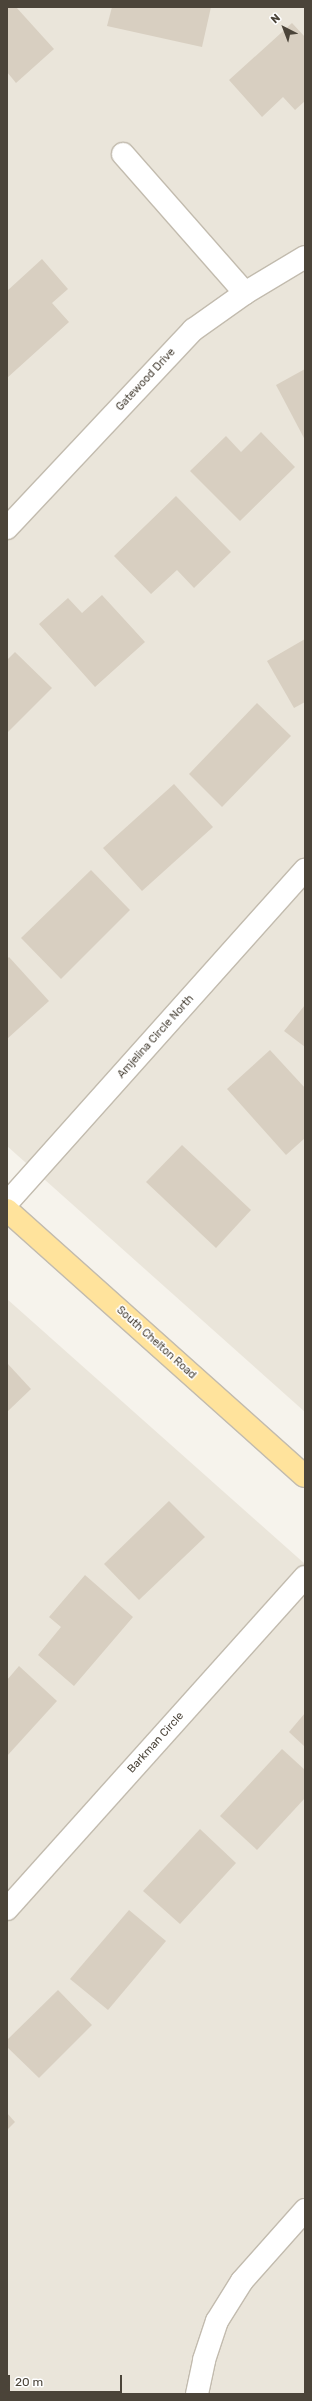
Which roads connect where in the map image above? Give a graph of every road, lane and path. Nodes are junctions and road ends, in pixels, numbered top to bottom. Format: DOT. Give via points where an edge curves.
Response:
graph roads {
  1 [pos="123,154"];
  2 [pos="305,256"];
  3 [pos="245,293"];
  4 [pos="7,528"];
  5 [pos="305,870"];
  6 [pos="7,1203"];
  7 [pos="7,1210"];
  8 [pos="305,1476"];
  9 [pos="305,1577"];
  10 [pos="7,1909"];
  11 [pos="305,2210"];
  12 [pos="197,2394"];
  1 -- 3 [label="street"];
  2 -- 3 [label="street, Gatewood Drive"];
  3 -- 4 [label="street, Gatewood Drive" via="193,330"];
  5 -- 6 [label="street, Amjelina Circle North"];
  7 -- 8 [label="main road, South Chelton Road"];
  9 -- 10 [label="street, Barkman Circle"];
  11 -- 12 [label="street" via="242,2281 217,2321 204,2360"];
}
